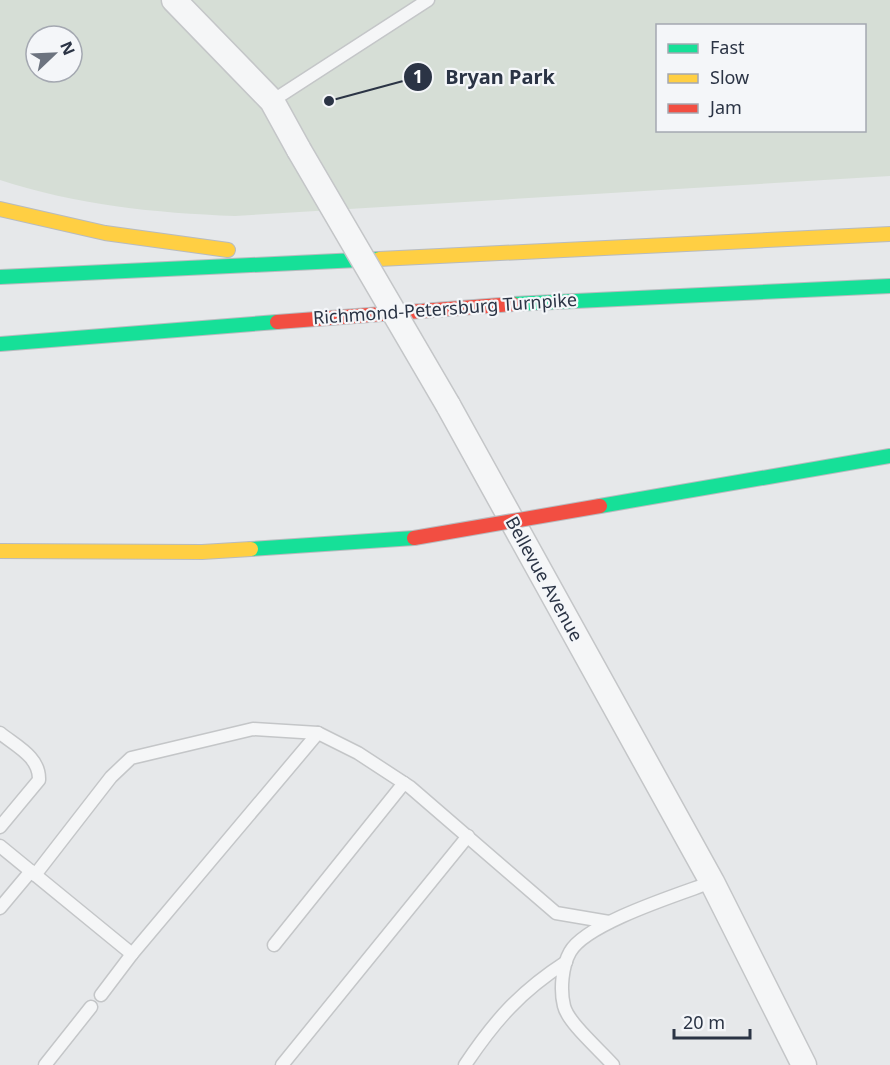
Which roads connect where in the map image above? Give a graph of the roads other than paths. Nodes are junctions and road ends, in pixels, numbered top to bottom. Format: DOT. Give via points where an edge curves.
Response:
graph roads {
  1 [pos="174,0"];
  2 [pos="428,0"];
  3 [pos="272,101"];
  4 [pos="0,208"];
  5 [pos="890,234"];
  6 [pos="304,261"];
  7 [pos="0,277"];
  8 [pos="890,286"];
  9 [pos="0,344"];
  10 [pos="890,456"];
  11 [pos="0,550"];
  12 [pos="0,733"];
  13 [pos="318,734"];
  14 [pos="404,783"];
  15 [pos="0,827"];
  16 [pos="468,836"];
  17 [pos="0,846"];
  18 [pos="33,873"];
  19 [pos="712,882"];
  20 [pos="0,908"];
  21 [pos="609,922"];
  22 [pos="274,945"];
  23 [pos="132,954"];
  24 [pos="566,962"];
  25 [pos="101,996"];
  26 [pos="91,1007"];
  27 [pos="287,1063"];
  28 [pos="45,1065"];
  29 [pos="465,1065"];
  30 [pos="614,1065"];
  31 [pos="804,1065"];
  1 -- 3 [label="street, Bellevue Avenue"];
  2 -- 3 [label="lane"];
  3 -- 19 [label="street, Bellevue Avenue, bridge" via="448,405"];
  4 -- 6 [label="highway" via="105,233"];
  5 -- 6 [label="highway"];
  6 -- 7 [label="highway"];
  8 -- 9 [label="highway, Richmond-Petersburg Turnpike" via="675,294 362,314"];
  10 -- 11 [label="highway, bridge" via="414,538 202,552"];
  12 -- 15 [label="lane" via="36,761 39,780"];
  13 -- 14 [label="lane" via="358,753"];
  13 -- 18 [label="lane" via="253,729 131,758"];
  13 -- 23 [label="lane"];
  14 -- 16 [label="lane"];
  14 -- 22 [label="lane"];
  16 -- 21 [label="lane" via="556,913"];
  16 -- 27 [label="lane"];
  17 -- 18 [label="lane"];
  18 -- 20 [label="lane"];
  18 -- 23 [label="lane"];
  19 -- 21 [label="lane"];
  19 -- 31 [label="street, Bellevue Avenue"];
  21 -- 24 [label="lane" via="570,950"];
  23 -- 25 [label="lane"];
  24 -- 29 [label="lane" via="533,983 489,1029"];
  24 -- 30 [label="lane" via="564,1007"];
  26 -- 28 [label="lane"];
}
